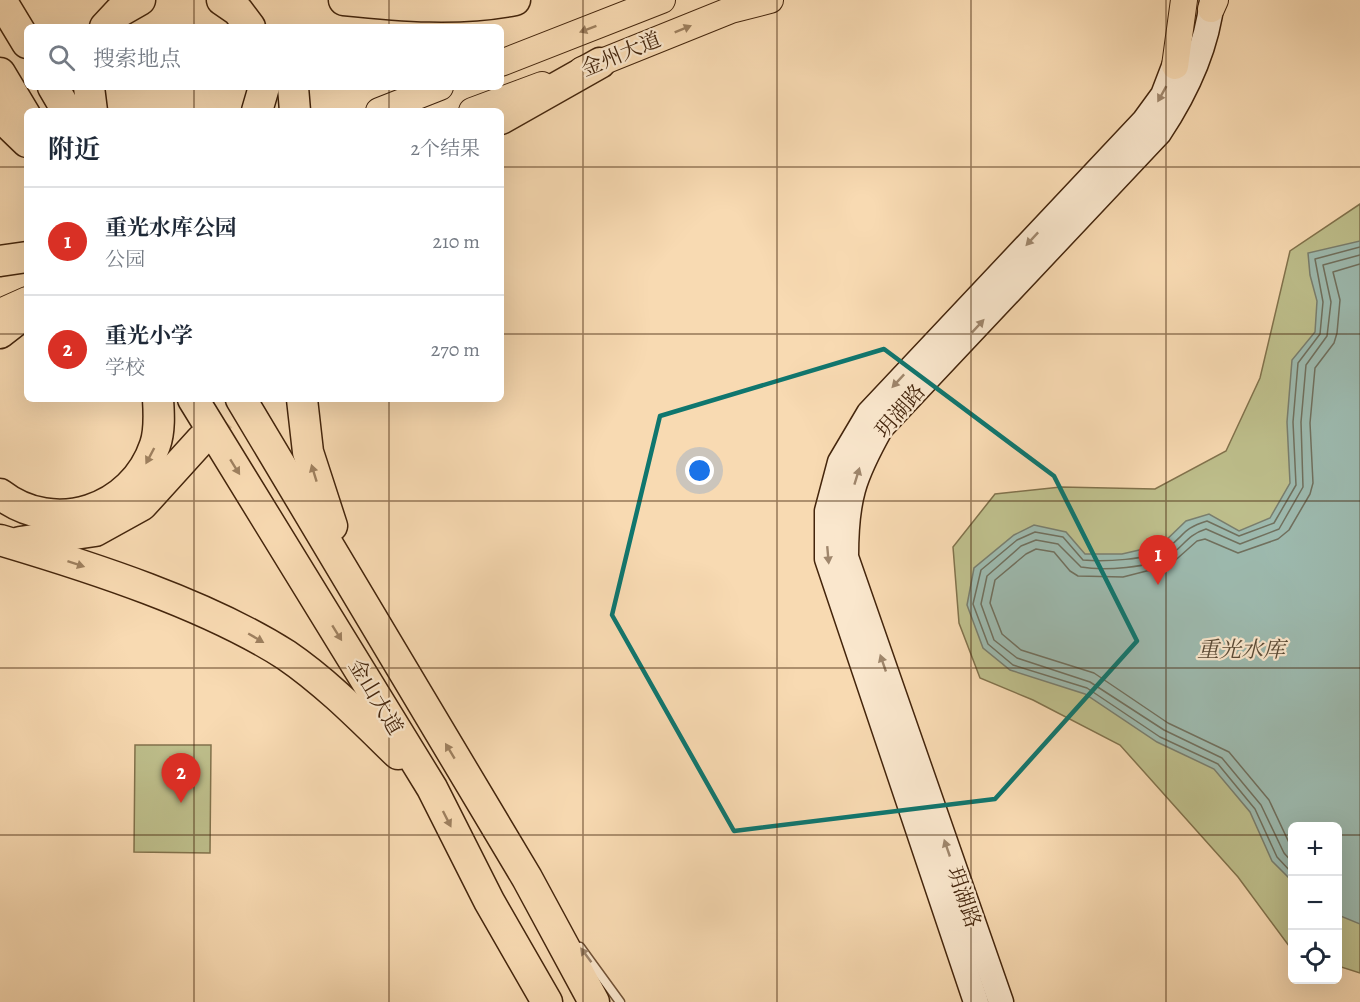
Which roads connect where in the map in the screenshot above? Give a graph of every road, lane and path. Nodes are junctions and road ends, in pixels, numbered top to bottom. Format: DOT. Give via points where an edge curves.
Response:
graph roads {
  1 [pos="1,0"];
  2 [pos="140,0"];
  3 [pos="222,0"];
  4 [pos="252,0"];
  5 [pos="344,0"];
  6 [pos="515,0"];
  7 [pos="662,0"];
  8 [pos="770,0"];
  9 [pos="1184,0"];
  10 [pos="1208,2"];
  11 [pos="108,24"];
  12 [pos="248,24"];
  13 [pos="271,24"];
  14 [pos="24,38"];
  15 [pos="504,62"];
  16 [pos="600,63"];
  17 [pos="1175,66"];
  18 [pos="0,73"];
  19 [pos="55,90"];
  20 [pos="89,90"];
  21 [pos="263,90"];
  22 [pos="292,90"];
  23 [pos="432,90"];
  24 [pos="65,108"];
  25 [pos="92,108"];
  26 [pos="258,108"];
  27 [pos="295,108"];
  28 [pos="388,108"];
  29 [pos="480,108"];
  30 [pos="24,113"];
  31 [pos="0,116"];
  32 [pos="504,116"];
  33 [pos="24,139"];
  34 [pos="24,259"];
  35 [pos="0,261"];
  36 [pos="24,261"];
  37 [pos="0,273"];
  38 [pos="24,301"];
  39 [pos="0,312"];
  40 [pos="24,314"];
  41 [pos="0,333"];
  42 [pos="158,402"];
  43 [pos="195,402"];
  44 [pos="243,402"];
  45 [pos="302,402"];
  46 [pos="201,440"];
  47 [pos="0,494"];
  48 [pos="4,541"];
  49 [pos="354,588"];
  50 [pos="432,788"];
  51 [pos="527,878"];
  52 [pos="489,901"];
  53 [pos="568,932"];
  54 [pos="575,940"];
  55 [pos="531,1002"];
  56 [pos="548,1002"];
  57 [pos="594,1002"];
  58 [pos="620,1002"];
  59 [pos="976,1002"];
  60 [pos="1001,1002"];
  1 -- 14 [label="highway"];
  2 -- 11 [label="highway"];
  3 -- 12 [label="highway"];
  4 -- 13 [label="highway"];
  5 -- 6 [label="highway" via="415,7"];
  7 -- 15 [label="main road, 金州大道, one-way"];
  16 -- 8 [label="main road, 金州大道, one-way" via="730,10"];
  9 -- 17 [label="main road"];
  10 -- 17 [label="main road, 玥湖路"];
  60 -- 10 [label="main road, 玥湖路, one-way" via="846,557 846,514 858,469 881,428 1159,133 1192,76"];
  16 -- 29 [label="main road, 金州大道"];
  16 -- 32 [label="highway"];
  17 -- 59 [label="main road, 玥湖路, one-way" via="1163,95 1144,121 869,413 840,462 827,511 826,559"];
  18 -- 30 [label="highway"];
  19 -- 24 [label="highway"];
  20 -- 25 [label="highway"];
  21 -- 26 [label="highway"];
  22 -- 27 [label="highway"];
  23 -- 28 [label="main road"];
  31 -- 33 [label="highway"];
  34 -- 35 [label="highway"];
  36 -- 37 [label="main road"];
  38 -- 39 [label="main road"];
  40 -- 41 [label="highway"];
  42 -- 47 [label="highway, one-way" via="155,445 130,488 106,504 82,514 53,516 25,510"];
  43 -- 50 [label="highway, 金山大道, one-way"];
  44 -- 49 [label="highway, 金山大道"];
  49 -- 45 [label="highway, one-way" via="308,452"];
  46 -- 48 [label="highway" via="142,505 95,531 50,539"];
  48 -- 50 [label="highway, one-way" via="201,611 286,656 333,692"];
  51 -- 49 [label="highway, 金山大道, one-way"];
  50 -- 52 [label="highway, 金山大道, one-way"];
  51 -- 53 [label="lane"];
  51 -- 57 [label="highway, 金山大道"];
  52 -- 55 [label="main road"];
  52 -- 56 [label="highway, 金山大道"];
  58 -- 54 [label="lane, one-way"];
}
